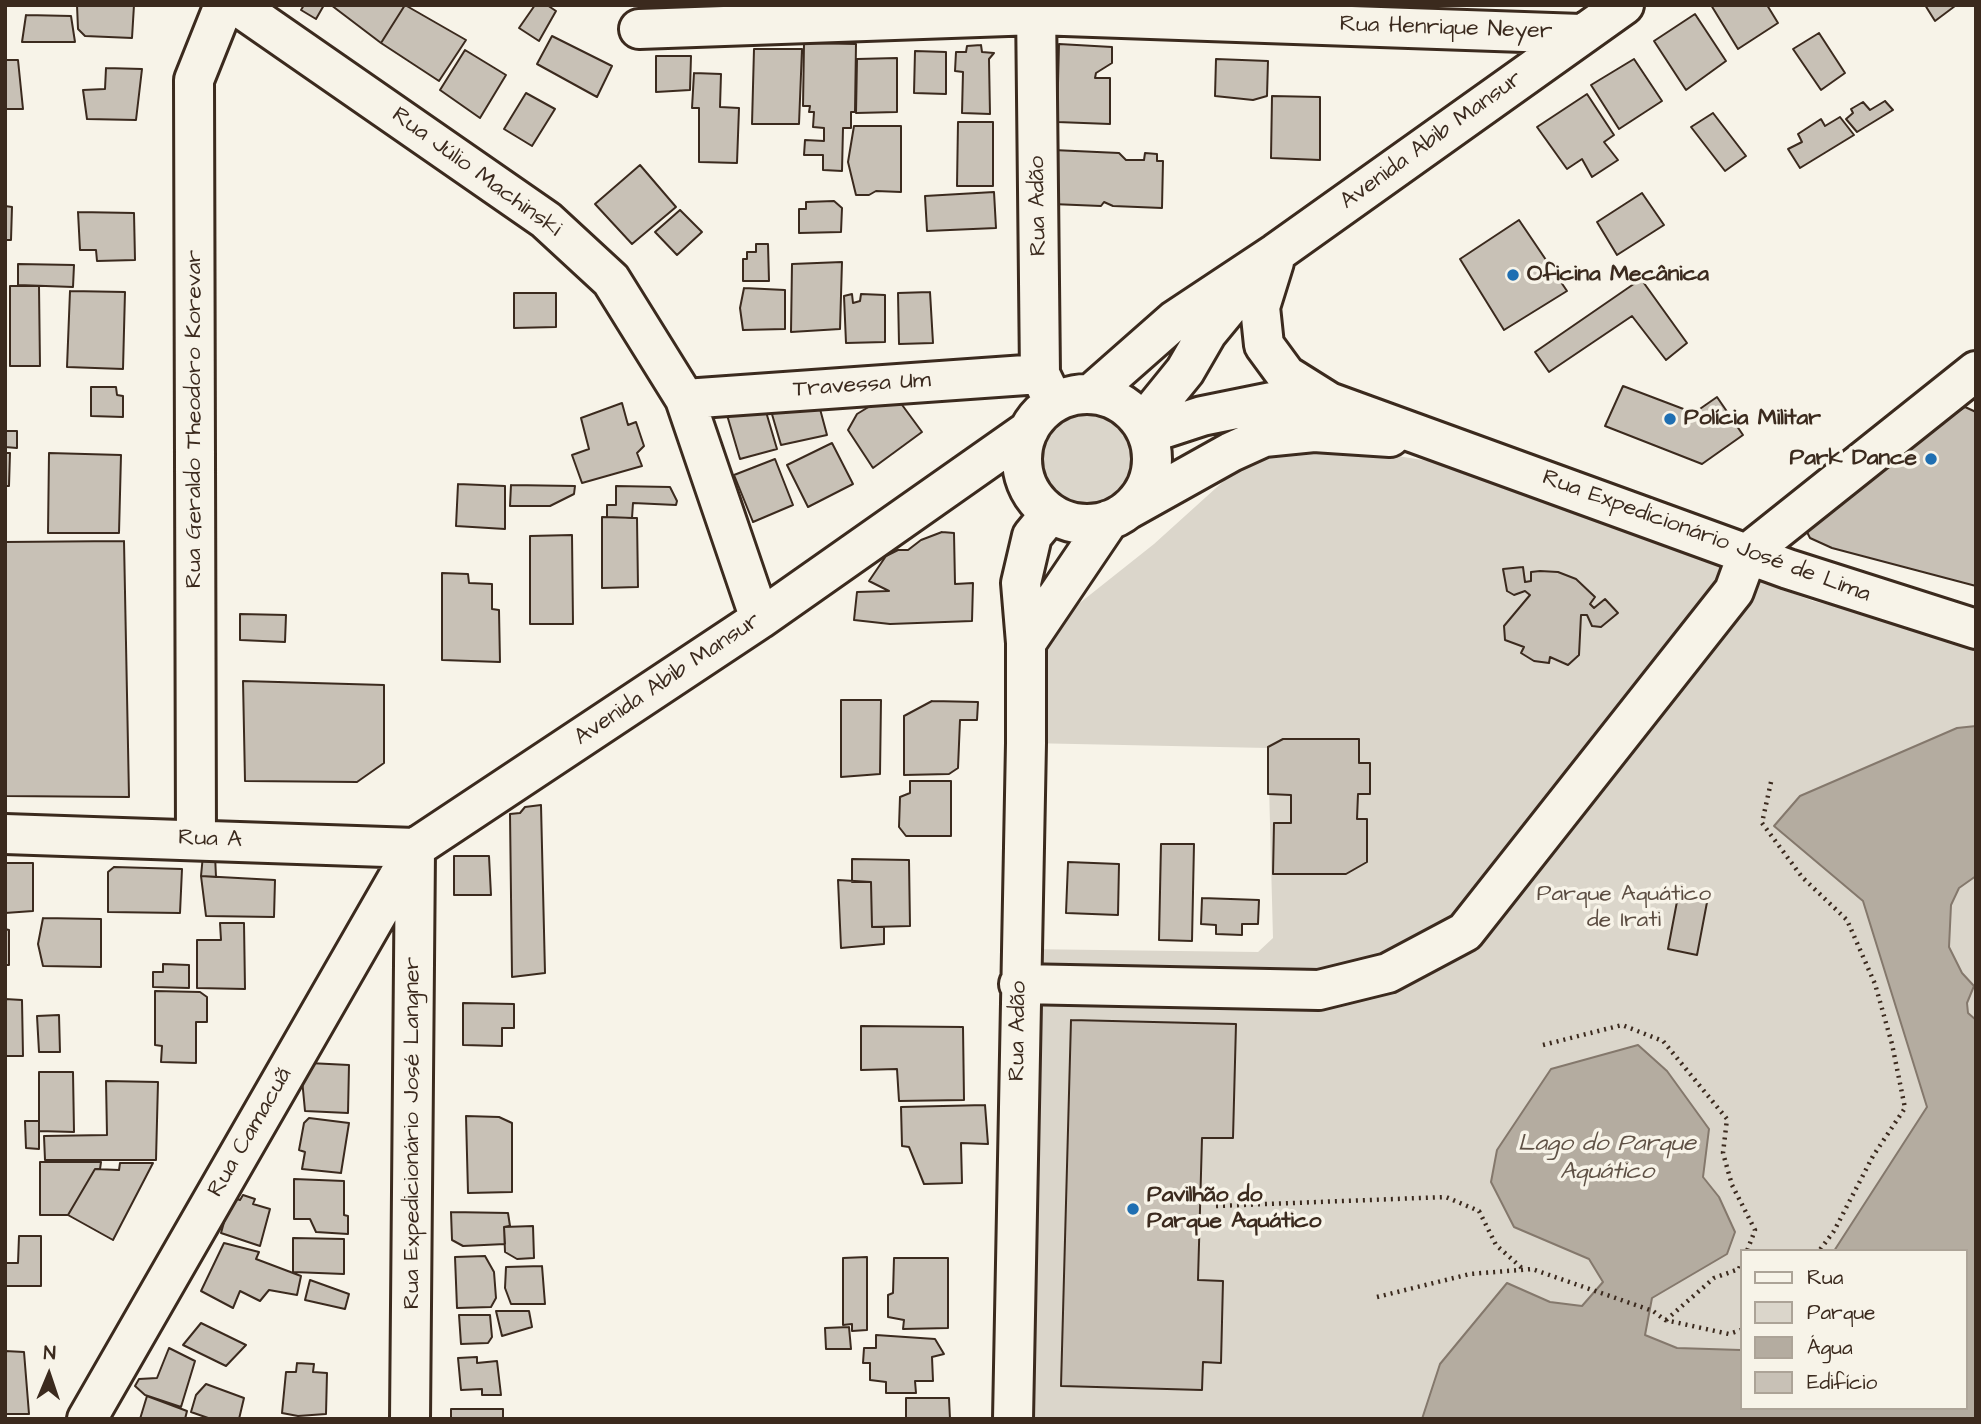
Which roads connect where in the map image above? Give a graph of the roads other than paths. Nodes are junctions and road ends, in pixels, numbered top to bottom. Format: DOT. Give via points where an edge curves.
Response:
graph roads {
  1 [pos="224,5"];
  2 [pos="236,5"];
  3 [pos="1624,5"];
  4 [pos="1036,10"];
  5 [pos="639,29"];
  6 [pos="1581,34"];
  7 [pos="1276,253"];
  8 [pos="1970,382"];
  9 [pos="1091,394"];
  10 [pos="684,398"];
  11 [pos="1041,402"];
  12 [pos="1329,402"];
  13 [pos="1145,429"];
  14 [pos="1437,441"];
  15 [pos="917,506"];
  16 [pos="1044,506"];
  17 [pos="1118,515"];
  18 [pos="1748,553"];
  19 [pos="760,619"];
  20 [pos="1976,629"];
  21 [pos="1026,643"];
  22 [pos="5,834"];
  23 [pos="196,839"];
  24 [pos="415,848"];
  25 [pos="1019,984"];
  26 [pos="87,1419"];
  27 [pos="410,1419"];
  28 [pos="1013,1419"];
  1 -- 23 [label="street, Rua Geraldo Theodoro Korevar" via="194,79"];
  2 -- 10 [label="street, Rua Júlio Machinski" via="546,220 611,280"];
  3 -- 6 [label="street, Avenida Abib Mansur"];
  4 -- 5 [label="street, Rua Henrique Neyer"];
  4 -- 6 [label="street, Rua Henrique Neyer"];
  4 -- 11 [label="street, Rua Adão"];
  6 -- 7 [label="street, Avenida Abib Mansur"];
  7 -- 9 [label="street, Avenida Abib Mansur" via="1175,320"];
  7 -- 12 [label="street" via="1260,307 1264,345 1286,375"];
  7 -- 13 [label="street, Avenida Abib Mansur" via="1223,312"];
  8 -- 18 [label="street"];
  9 -- 11 [label="street"];
  9 -- 13 [label="street" via="1127,407"];
  10 -- 11 [label="street, Travessa Um"];
  10 -- 19 [label="street, Rua Júlio Machinski"];
  11 -- 15 [label="street, Avenida Abib Mansur"];
  11 -- 16 [label="street" via="1023,448 1022,466 1027,484"];
  12 -- 13 [label="street, Rua Expedicionário José de Lima" via="1276,401"];
  12 -- 14 [label="street, Rua Expedicionário José de Lima"];
  13 -- 17 [label="street" via="1152,445 1148,484"];
  14 -- 17 [label="street, Rua Expedicionário José de Lima" via="1314,432 1264,438"];
  14 -- 18 [label="street, Rua Expedicionário José de Lima"];
  15 -- 16 [label="street, Avenida Abib Mansur" via="994,487"];
  15 -- 19 [label="street, Avenida Abib Mansur"];
  16 -- 17 [label="street" via="1070,522 1090,524"];
  16 -- 21 [label="street, Rua Adão" via="1021,583"];
  17 -- 21 [label="street"];
  18 -- 20 [label="street, Rua Expedicionário José de Lima"];
  18 -- 25 [label="street" via="1734,591 1465,932 1388,973 1319,990"];
  19 -- 24 [label="street, Avenida Abib Mansur"];
  21 -- 25 [label="street, Rua Adão"];
  22 -- 23 [label="street, Rua A"];
  23 -- 24 [label="street, Rua A"];
  24 -- 26 [label="street, Rua Camacuã"];
  24 -- 27 [label="street, Rua Expedicionário José Langner"];
  25 -- 28 [label="street, Rua Adão"];
}
